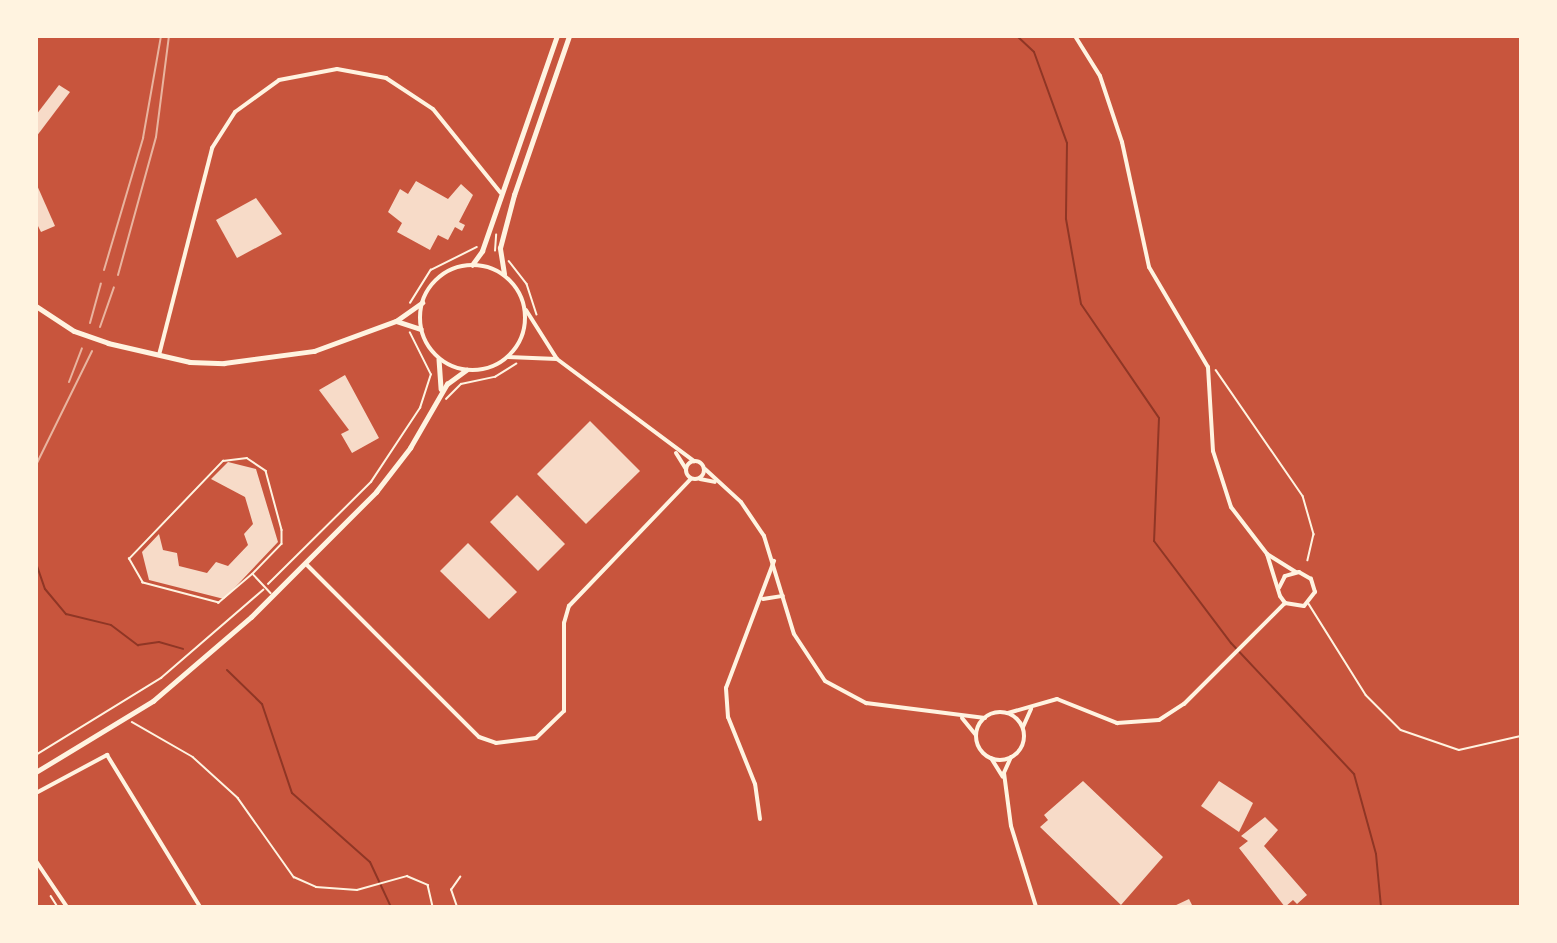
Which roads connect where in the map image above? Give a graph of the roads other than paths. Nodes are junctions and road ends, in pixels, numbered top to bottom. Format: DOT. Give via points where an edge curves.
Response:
graph roads {
  1 [pos="557,36"];
  2 [pos="569,36"];
  3 [pos="1075,36"];
  4 [pos="500,192"];
  5 [pos="472,265"];
  6 [pos="504,274"];
  7 [pos="422,303"];
  8 [pos="36,306"];
  9 [pos="526,310"];
  10 [pos="396,321"];
  11 [pos="421,329"];
  12 [pos="159,356"];
  13 [pos="508,357"];
  14 [pos="440,359"];
  15 [pos="557,359"];
  16 [pos="466,370"];
  17 [pos="441,392"];
  18 [pos="674,450"];
  19 [pos="694,461"];
  20 [pos="686,469"];
  21 [pos="705,469"];
  22 [pos="700,478"];
  23 [pos="691,479"];
  24 [pos="716,482"];
  25 [pos="1267,554"];
  26 [pos="774,560"];
  27 [pos="307,565"];
  28 [pos="1296,572"];
  29 [pos="253,574"];
  30 [pos="1279,588"];
  31 [pos="274,596"];
  32 [pos="783,596"];
  33 [pos="763,599"];
  34 [pos="1285,603"];
  35 [pos="1308,604"];
  36 [pos="1034,707"];
  37 [pos="1008,713"];
  38 [pos="960,716"];
  39 [pos="985,718"];
  40 [pos="1023,729"];
  41 [pos="977,736"];
  42 [pos="1521,736"];
  43 [pos="991,757"];
  44 [pos="1011,757"];
  45 [pos="36,772"];
  46 [pos="1004,781"];
  47 [pos="36,793"];
  48 [pos="760,819"];
  49 [pos="36,861"];
  50 [pos="67,907"];
  51 [pos="200,907"];
  52 [pos="1036,907"];
  1 -- 4 [label="street"];
  2 -- 6 [label="street" via="514,195 501,248"];
  3 -- 25 [label="street" via="1100,76 1122,142 1149,267 1208,367 1213,451 1221,483 1246,532"];
  4 -- 5 [label="street" via="482,251"];
  4 -- 12 [label="street" via="433,109 387,78 337,69 279,80 235,112 212,148"];
  5 -- 6 [label="street"];
  5 -- 7 [label="street" via="440,276"];
  6 -- 9 [label="street" via="520,293"];
  7 -- 10 [label="street"];
  7 -- 11 [label="street"];
  8 -- 12 [label="street" via="74,331"];
  9 -- 13 [label="street" via="524,333"];
  9 -- 15 [label="street"];
  10 -- 11 [label="street"];
  10 -- 12 [label="street" via="273,360 190,363"];
  11 -- 14 [label="street"];
  13 -- 15 [label="street"];
  13 -- 16 [label="street" via="491,367"];
  14 -- 16 [label="street"];
  14 -- 17 [label="street"];
  15 -- 18 [label="street"];
  16 -- 17 [label="street"];
  17 -- 27 [label="street" via="394,471"];
  18 -- 19 [label="street"];
  18 -- 20 [label="street"];
  19 -- 20 [label="street"];
  19 -- 21 [label="street"];
  20 -- 23 [label="street"];
  21 -- 22 [label="street"];
  21 -- 24 [label="street"];
  22 -- 23 [label="street"];
  22 -- 24 [label="street"];
  23 -- 27 [label="street" via="574,598 564,623 564,711 552,728 513,743 479,737"];
  24 -- 26 [label="street" via="741,502"];
  25 -- 28 [label="street"];
  25 -- 30 [label="street"];
  26 -- 32 [label="street"];
  26 -- 33 [label="street"];
  27 -- 31 [label="street"];
  28 -- 30 [label="street" via="1285,576"];
  28 -- 35 [label="street" via="1313,582"];
  29 -- 29 [label="lane" via="282,544 282,530 266,471 235,455 209,473 129,559 143,584 219,603"];
  29 -- 31 [label="lane"];
  30 -- 34 [label="street"];
  31 -- 45 [label="street" via="196,668 126,718"];
  32 -- 33 [label="street"];
  32 -- 38 [label="street" via="805,655 838,691 866,703"];
  33 -- 48 [label="street" via="733,662 726,703 757,794"];
  34 -- 35 [label="street" via="1296,608"];
  34 -- 36 [label="street" via="1184,704 1159,720 1135,725 1106,719 1066,700"];
  35 -- 42 [label="lane" via="1366,695 1401,730 1459,750 1485,748"];
  36 -- 37 [label="street"];
  36 -- 40 [label="street"];
  37 -- 39 [label="street"];
  37 -- 40 [label="street"];
  38 -- 39 [label="street"];
  38 -- 41 [label="street"];
  39 -- 41 [label="street"];
  40 -- 44 [label="street" via="1023,744"];
  41 -- 43 [label="street"];
  43 -- 44 [label="street"];
  43 -- 46 [label="street"];
  44 -- 46 [label="street"];
  46 -- 52 [label="street" via="1016,848"];
  47 -- 51 [label="street" via="107,755"];
  49 -- 50 [label="street"];
}
